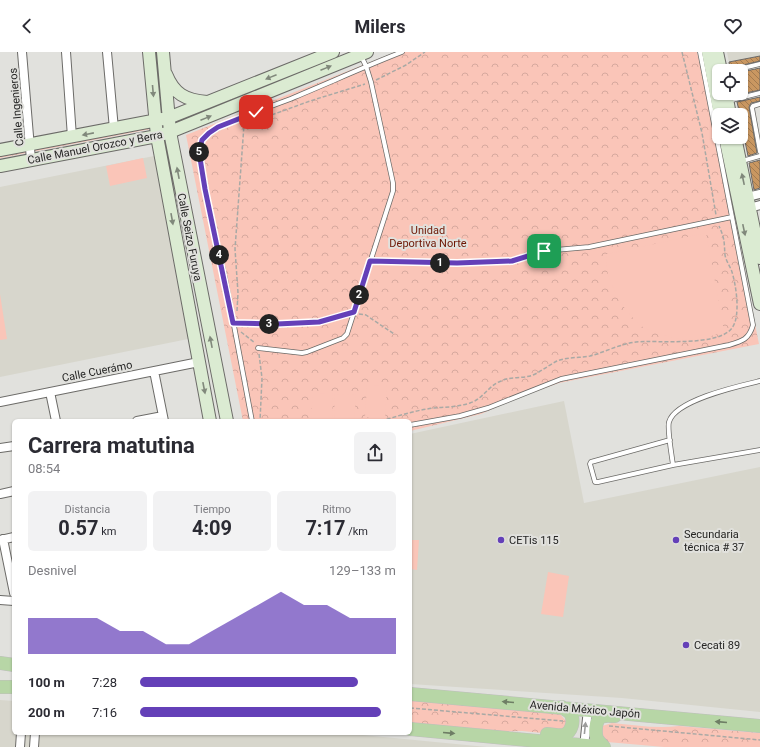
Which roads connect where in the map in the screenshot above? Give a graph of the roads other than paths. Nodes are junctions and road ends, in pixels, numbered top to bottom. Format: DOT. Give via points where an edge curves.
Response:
graph roads {
  1 [pos="22,52"];
  2 [pos="66,52"];
  3 [pos="107,52"];
  4 [pos="149,52"];
  5 [pos="163,52"];
  6 [pos="333,52"];
  7 [pos="402,52"];
  8 [pos="700,52"];
  9 [pos="708,52"];
  10 [pos="717,52"];
  11 [pos="362,53"];
  12 [pos="720,64"];
  13 [pos="760,64"];
  14 [pos="366,66"];
  15 [pos="164,67"];
  16 [pos="748,67"];
  17 [pos="760,93"];
  18 [pos="210,102"];
  19 [pos="723,103"];
  20 [pos="760,104"];
  21 [pos="168,118"];
  22 [pos="156,121"];
  23 [pos="114,129"];
  24 [pos="170,132"];
  25 [pos="157,136"];
  26 [pos="72,137"];
  27 [pos="727,144"];
  28 [pos="736,144"];
  29 [pos="30,145"];
  30 [pos="0,150"];
  31 [pos="760,152"];
  32 [pos="760,156"];
  33 [pos="31,160"];
  34 [pos="740,161"];
  35 [pos="0,166"];
  36 [pos="760,194"];
  37 [pos="744,206"];
  38 [pos="760,258"];
  39 [pos="370,261"];
  40 [pos="760,304"];
  41 [pos="258,348"];
  42 [pos="199,362"];
  43 [pos="154,371"];
  44 [pos="760,381"];
  45 [pos="50,392"];
  46 [pos="0,402"];
  47 [pos="56,419"];
  48 [pos="163,419"];
  49 [pos="210,419"];
  50 [pos="227,419"];
  51 [pos="252,419"];
  52 [pos="412,425"];
  53 [pos="670,440"];
  54 [pos="12,446"];
  55 [pos="0,448"];
  56 [pos="760,450"];
  57 [pos="673,466"];
  58 [pos="12,491"];
  59 [pos="0,494"];
  60 [pos="12,538"];
  61 [pos="2,540"];
  62 [pos="12,584"];
  63 [pos="0,600"];
  64 [pos="12,601"];
  65 [pos="0,658"];
  66 [pos="12,659"];
  67 [pos="0,663"];
  68 [pos="12,665"];
  69 [pos="0,687"];
  70 [pos="12,687"];
  71 [pos="0,693"];
  72 [pos="12,694"];
  73 [pos="412,694"];
  74 [pos="568,707"];
  75 [pos="588,709"];
  76 [pos="674,718"];
  77 [pos="760,726"];
  78 [pos="412,729"];
  79 [pos="21,735"];
  80 [pos="35,735"];
  81 [pos="486,736"];
  82 [pos="578,746"];
  83 [pos="20,747"];
  84 [pos="34,747"];
  85 [pos="603,747"];
  1 -- 29 [label="street, Calle Ingenieros"];
  2 -- 26 [label="street"];
  3 -- 23 [label="street"];
  4 -- 22 [label="street, Calle Seizo Furuya, one-way"];
  5 -- 15 [label="street, Calle Seizo Furuya"];
  6 -- 18 [label="street, Calle Manuel Orozco y Berra, one-way"];
  7 -- 14 [label="lane"];
  8 -- 37 [label="lane"];
  9 -- 19 [label="street"];
  10 -- 12 [label="street"];
  11 -- 14 [label="lane"];
  24 -- 11 [label="street, Calle Manuel Orozco y Berra, one-way"];
  13 -- 16 [label="lane"];
  14 -- 39 [label="lane" via="393,183 393,191"];
  14 -- 51 [label="lane" via="218,127 202,140 199,152 205,189 235,323"];
  15 -- 18 [label="street" via="170,84 179,94 192,100"];
  15 -- 21 [label="street, Calle Seizo Furuya"];
  17 -- 19 [label="lane"];
  18 -- 21 [label="street, Calle Manuel Orozco y Berra"];
  20 -- 31 [label="lane" via="752,108"];
  21 -- 22 [label="street, Calle Manuel Orozco y Berra"];
  21 -- 24 [label="street, Calle Seizo Furuya"];
  22 -- 23 [label="street, Calle Manuel Orozco y Berra"];
  22 -- 25 [label="street, Calle Seizo Furuya"];
  23 -- 26 [label="street, Calle Manuel Orozco y Berra, one-way"];
  24 -- 25 [label="street, Calle Manuel Orozco y Berra"];
  50 -- 24 [label="street, Calle Seizo Furuya, one-way"];
  25 -- 33 [label="street, Calle Manuel Orozco y Berra"];
  25 -- 42 [label="street, Calle Seizo Furuya, one-way"];
  26 -- 29 [label="street, Calle Manuel Orozco y Berra"];
  27 -- 37 [label="street"];
  28 -- 34 [label="street"];
  29 -- 30 [label="street, Calle Manuel Orozco y Berra"];
  29 -- 33 [label="street, Calle Ingenieros"];
  32 -- 34 [label="lane"];
  33 -- 35 [label="street, Calle Manuel Orozco y Berra"];
  37 -- 34 [label="street, one-way"];
  36 -- 37 [label="street"];
  37 -- 38 [label="street"];
  37 -- 39 [label="lane" via="717,221 589,247 544,251 512,261"];
  37 -- 40 [label="street, one-way"];
  37 -- 52 [label="lane" via="753,325 751,334 742,342 561,378 488,408"];
  39 -- 41 [label="lane" via="347,334 343,338 302,353"];
  42 -- 43 [label="street, Calle Cuerámo"];
  42 -- 49 [label="street, Calle Seizo Furuya, one-way"];
  43 -- 45 [label="street, Calle Cuerámo"];
  43 -- 48 [label="street"];
  44 -- 53 [label="lane" via="726,390 674,412 668,423"];
  45 -- 46 [label="street, Calle Cuerámo"];
  45 -- 47 [label="street"];
  53 -- 57 [label="lane"];
  53 -- 57 [label="lane" via="590,464 595,482"];
  54 -- 55 [label="street"];
  56 -- 57 [label="lane"];
  58 -- 59 [label="street"];
  60 -- 61 [label="street"];
  61 -- 62 [label="street"];
  63 -- 64 [label="street"];
  65 -- 66 [label="main road"];
  67 -- 68 [label="main road"];
  69 -- 70 [label="main road"];
  71 -- 72 [label="main road"];
  74 -- 73 [label="main road, Avenida México Japón, one-way"];
  74 -- 75 [label="main road, Avenida México Japón"];
  74 -- 81 [label="main road" via="572,722 568,733 562,735 506,731"];
  74 -- 82 [label="street"];
  75 -- 76 [label="main road, Avenida México Japón"];
  82 -- 75 [label="street, one-way"];
  77 -- 76 [label="main road, Avenida México Japón, one-way"];
  76 -- 85 [label="main road" via="651,720 601,717 596,731"];
  78 -- 81 [label="main road, one-way"];
  79 -- 83 [label="street"];
  80 -- 84 [label="street"];
  81 -- 82 [label="main road"];
  82 -- 85 [label="main road"];
}
